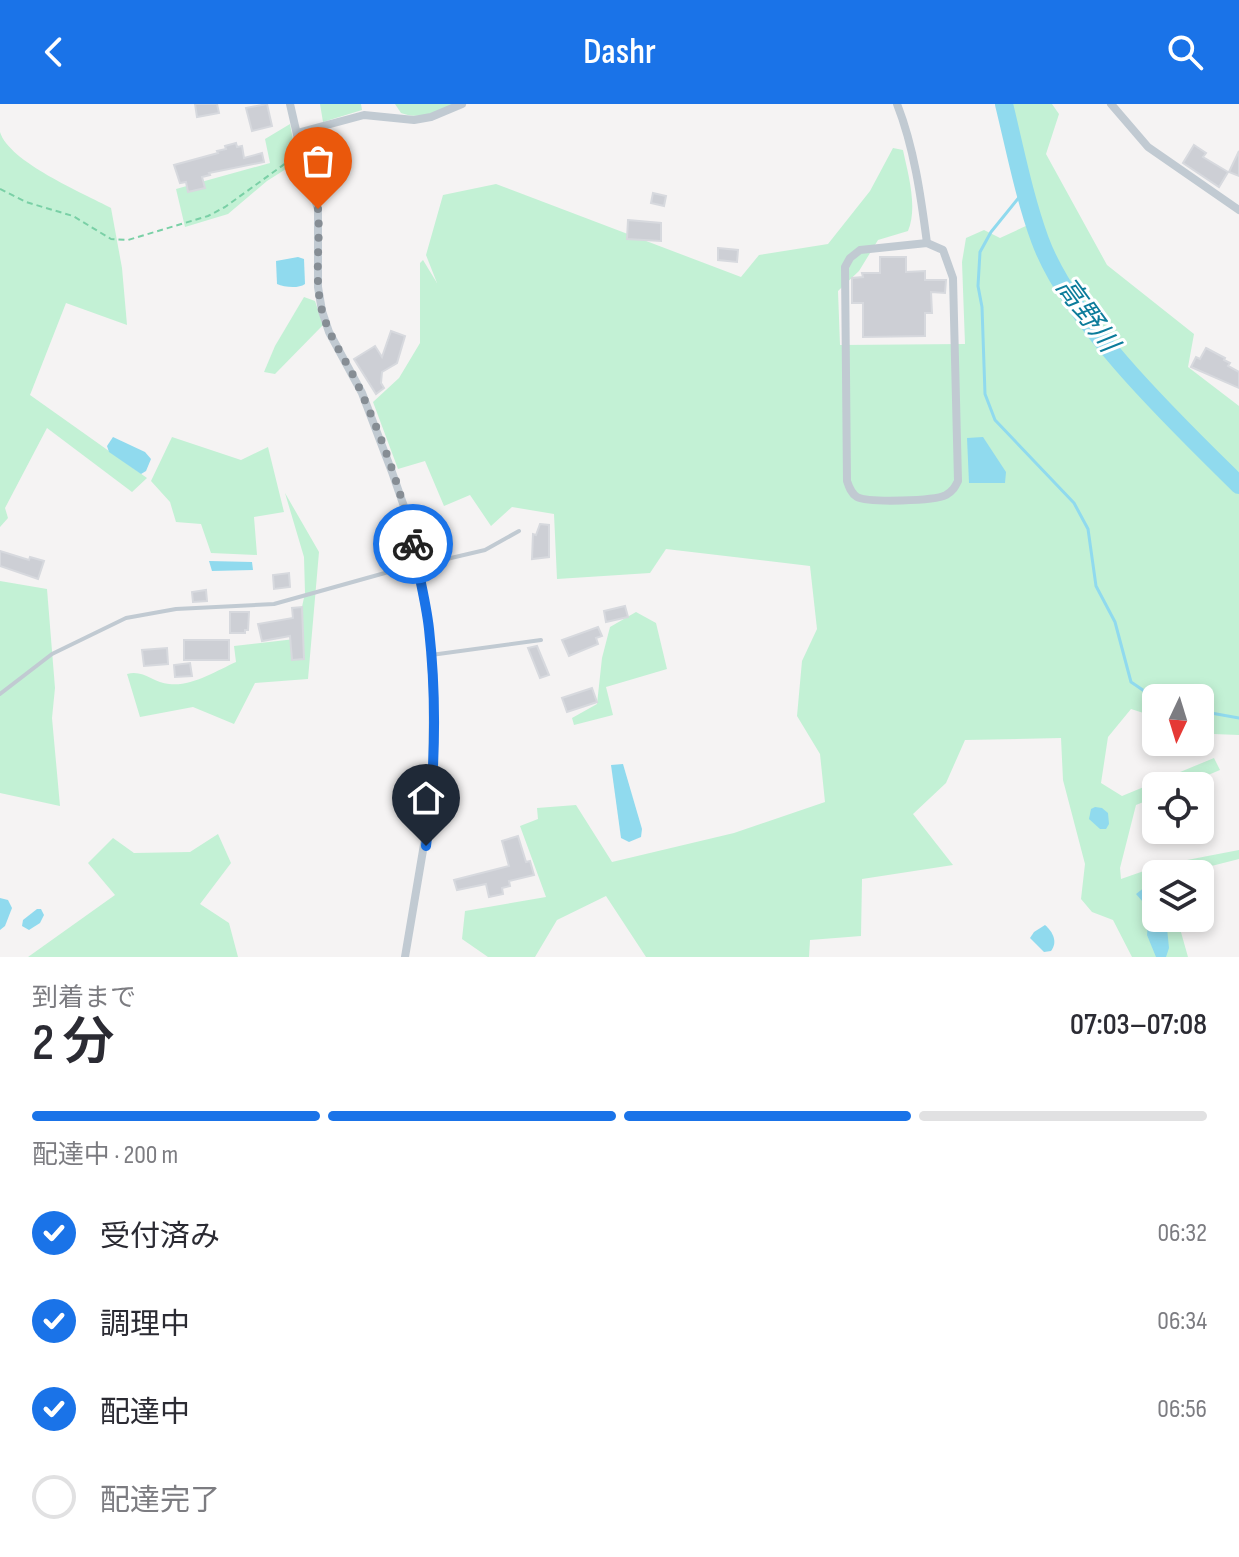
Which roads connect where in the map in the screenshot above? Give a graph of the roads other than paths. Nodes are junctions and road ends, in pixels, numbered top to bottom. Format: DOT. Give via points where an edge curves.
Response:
graph roads {
  1 [pos="290,104"];
  2 [pos="362,104"];
  3 [pos="462,104"];
  4 [pos="897,104"];
  5 [pos="1111,104"];
  6 [pos="364,115"];
  7 [pos="297,133"];
  8 [pos="1239,210"];
  9 [pos="927,243"];
  10 [pos="519,531"];
  11 [pos="417,565"];
  12 [pos="541,640"];
  13 [pos="431,655"];
  14 [pos="0,694"];
  15 [pos="405,957"];
  1 -- 7 [label="street"];
  2 -- 6 [label="lane"];
  3 -- 6 [label="street" via="414,120"];
  4 -- 9 [label="street"];
  5 -- 8 [label="street" via="1148,147"];
  6 -- 7 [label="street"];
  7 -- 11 [label="street" via="318,209 322,311 392,472"];
  9 -- 9 [label="street" via="943,250 953,278 958,481 954,490 936,498 857,497 847,481 845,267 860,250"];
  10 -- 11 [label="lane" via="485,550"];
  11 -- 13 [label="street"];
  11 -- 14 [label="lane" via="274,604 176,609 126,618 52,654"];
  12 -- 13 [label="lane"];
  13 -- 15 [label="street" via="432,797"];
}
